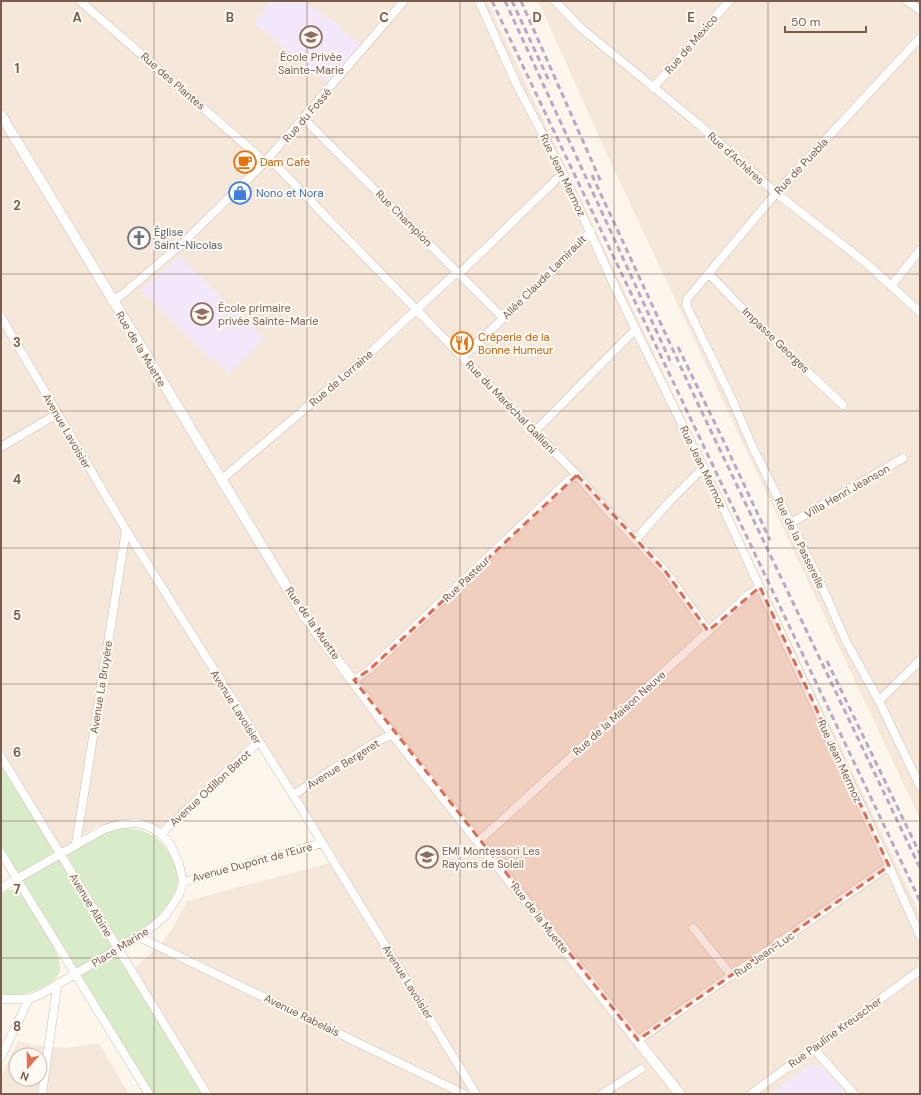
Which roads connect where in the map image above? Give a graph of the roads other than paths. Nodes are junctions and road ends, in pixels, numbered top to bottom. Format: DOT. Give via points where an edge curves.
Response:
graph roads {
  1 [pos="80,1"];
  2 [pos="404,1"];
  3 [pos="479,1"];
  4 [pos="555,1"];
  5 [pos="729,1"];
  6 [pos="907,1"];
  7 [pos="920,10"];
  8 [pos="920,38"];
  9 [pos="653,88"];
  10 [pos="1,115"];
  11 [pos="303,118"];
  12 [pos="267,160"];
  13 [pos="563,173"];
  14 [pos="776,193"];
  15 [pos="591,231"];
  16 [pos="920,250"];
  17 [pos="458,273"];
  18 [pos="709,274"];
  19 [pos="891,286"];
  20 [pos="687,299"];
  21 [pos="112,301"];
  22 [pos="417,310"];
  23 [pos="920,312"];
  24 [pos="1,317"];
  25 [pos="503,318"];
  26 [pos="636,328"];
  27 [pos="463,357"];
  28 [pos="844,405"];
  29 [pos="57,414"];
  30 [pos="534,431"];
  31 [pos="1,447"];
  32 [pos="903,458"];
  33 [pos="704,467"];
  34 [pos="577,475"];
  35 [pos="221,480"];
  36 [pos="791,524"];
  37 [pos="126,530"];
  38 [pos="636,539"];
  39 [pos="760,587"];
  40 [pos="708,631"];
  41 [pos="920,660"];
  42 [pos="354,680"];
  43 [pos="879,701"];
  44 [pos="393,734"];
  45 [pos="258,742"];
  46 [pos="1,756"];
  47 [pos="920,786"];
  48 [pos="293,795"];
  49 [pos="161,834"];
  50 [pos="479,841"];
  51 [pos="322,843"];
  52 [pos="76,844"];
  53 [pos="1,853"];
  54 [pos="60,854"];
  55 [pos="889,866"];
  56 [pos="16,879"];
  57 [pos="182,882"];
  58 [pos="1,888"];
  59 [pos="693,928"];
  60 [pos="920,936"];
  61 [pos="140,937"];
  62 [pos="118,949"];
  63 [pos="920,970"];
  64 [pos="75,975"];
  65 [pos="732,976"];
  66 [pos="57,987"];
  67 [pos="29,1000"];
  68 [pos="2,1001"];
  69 [pos="638,1040"];
  70 [pos="813,1048"];
  71 [pos="1,1057"];
  72 [pos="641,1069"];
  73 [pos="42,1094"];
  74 [pos="149,1094"];
  75 [pos="207,1094"];
  76 [pos="464,1094"];
  77 [pos="476,1094"];
  78 [pos="602,1094"];
  79 [pos="680,1094"];
  80 [pos="751,1094"];
  81 [pos="854,1094"];
  1 -- 12 [label="street, Rue des Plantes"];
  2 -- 11 [label="street, Rue du Fossé"];
  3 -- 13 [label="street, Rue Jean Mermoz" via="517,85"];
  4 -- 9 [label="street, Rue d'Achères" via="581,28"];
  5 -- 9 [label="street, Rue de Mexico"];
  6 -- 7 [label="street"];
  8 -- 14 [label="street, Rue de Puebla"];
  9 -- 14 [label="street, Rue d'Achères"];
  10 -- 21 [label="street, Rue de la Muette"];
  11 -- 12 [label="street, Rue du Fossé"];
  11 -- 17 [label="street, Rue Champion"];
  12 -- 21 [label="street, Rue du Fossé" via="184,242"];
  12 -- 22 [label="street, Rue du Maréchal Gallieni"];
  13 -- 15 [label="street, Rue Jean Mermoz"];
  13 -- 17 [label="street, Rue de Lorraine"];
  14 -- 18 [label="street, Rue de Puebla"];
  14 -- 19 [label="street, Rue d'Achères" via="866,263"];
  15 -- 25 [label="street, Allée Claude Lamirault"];
  15 -- 26 [label="street, Rue Jean Mermoz"];
  16 -- 19 [label="street"];
  17 -- 22 [label="street, Rue de Lorraine"];
  17 -- 25 [label="street, Rue Champion"];
  18 -- 20 [label="street, Rue de Puebla"];
  18 -- 28 [label="street, Impasse Georges" via="767,334"];
  19 -- 23 [label="street, Rue d'Achères"];
  20 -- 36 [label="street, Rue de la Passerelle" via="686,305"];
  21 -- 35 [label="street, Rue de la Muette"];
  22 -- 27 [label="street, Rue du Maréchal Gallieni"];
  22 -- 35 [label="street, Rue de Lorraine" via="359,363"];
  24 -- 29 [label="street, Avenue Lavoisier"];
  25 -- 27 [label="street, Allée Claude Lamirault"];
  26 -- 30 [label="street"];
  26 -- 33 [label="street, Rue Jean Mermoz"];
  27 -- 30 [label="street, Rue du Maréchal Gallieni"];
  29 -- 31 [label="street"];
  29 -- 37 [label="street, Avenue Lavoisier"];
  30 -- 34 [label="street, Rue du Maréchal Gallieni"];
  32 -- 36 [label="street, Villa Henri Jeanson"];
  33 -- 38 [label="street"];
  33 -- 39 [label="street, Rue Jean Mermoz"];
  34 -- 38 [label="street, Rue du Maréchal Gallieni"];
  34 -- 42 [label="street, Rue Pasteur" via="369,670"];
  35 -- 42 [label="street, Rue de la Muette" via="304,614"];
  36 -- 43 [label="street, Rue de la Passerelle" via="816,572 846,640"];
  37 -- 45 [label="street, Avenue Lavoisier"];
  37 -- 52 [label="street, Avenue La Bruyère"];
  38 -- 40 [label="street, Rue du Maréchal Gallieni" via="666,572"];
  39 -- 40 [label="street, Rue de la Maison Neuve" via="748,594"];
  39 -- 55 [label="street, Rue Jean Mermoz"];
  40 -- 50 [label="street, Rue de la Maison Neuve"];
  41 -- 43 [label="street"];
  42 -- 44 [label="street, Rue de la Muette"];
  43 -- 47 [label="street, Rue de la Passerelle"];
  44 -- 48 [label="street, Avenue Bergeret" via="372,744"];
  44 -- 50 [label="street, Rue de la Muette"];
  45 -- 48 [label="street, Avenue Lavoisier"];
  45 -- 49 [label="street, Avenue Odillon Barot"];
  46 -- 54 [label="street, Avenue Albine"];
  48 -- 51 [label="street, Avenue Lavoisier"];
  49 -- 52 [label="street" via="138,823 122,824 104,829"];
  49 -- 57 [label="street" via="170,844 179,864"];
  50 -- 69 [label="street, Rue de la Muette"];
  51 -- 57 [label="street, Avenue Dupont de l'Eure"];
  51 -- 77 [label="street, Avenue Lavoisier"];
  52 -- 54 [label="street"];
  53 -- 56 [label="street"];
  54 -- 56 [label="street"];
  54 -- 62 [label="street, Avenue Albine"];
  55 -- 60 [label="street, Rue Jean Mermoz"];
  55 -- 65 [label="street, Rue Jean-Luc"];
  56 -- 58 [label="street"];
  56 -- 64 [label="street"];
  57 -- 61 [label="street, Place Marine" via="178,895 165,916"];
  59 -- 65 [label="street"];
  61 -- 62 [label="street, Place Marine"];
  61 -- 76 [label="street, Avenue Rabelais"];
  62 -- 64 [label="street, Place Marine"];
  62 -- 75 [label="street, Avenue Albine"];
  63 -- 70 [label="street, Rue Pauline Kreuscher"];
  64 -- 66 [label="street, Place Marine"];
  64 -- 74 [label="street"];
  65 -- 69 [label="street, Rue Jean-Luc"];
  66 -- 67 [label="street, Place Marine"];
  66 -- 73 [label="street"];
  67 -- 68 [label="street, Place Marine"];
  67 -- 71 [label="street"];
  69 -- 79 [label="street, Rue de la Muette"];
  70 -- 80 [label="street, Rue Pauline Kreuscher"];
  70 -- 81 [label="street"];
  72 -- 78 [label="street"];
}
